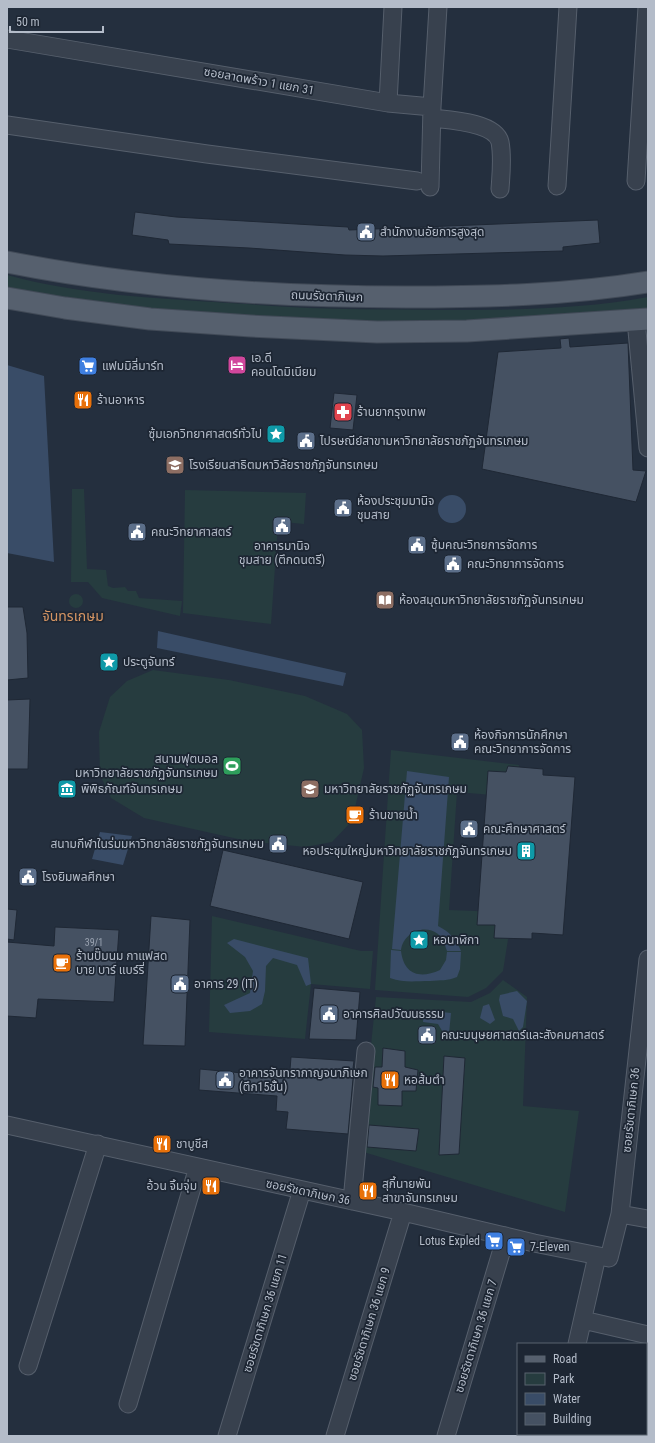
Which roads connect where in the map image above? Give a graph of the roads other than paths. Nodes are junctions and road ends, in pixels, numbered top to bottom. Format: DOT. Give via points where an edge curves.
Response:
graph roads {
  1 [pos="393,7"];
  2 [pos="438,7"];
  3 [pos="568,7"];
  4 [pos="647,7"];
  5 [pos="7,39"];
  6 [pos="388,103"];
  7 [pos="432,112"];
  8 [pos="7,125"];
  9 [pos="636,181"];
  10 [pos="557,186"];
  11 [pos="500,189"];
  12 [pos="7,262"];
  13 [pos="648,282"];
  14 [pos="7,298"];
  15 [pos="642,320"];
  16 [pos="648,448"];
  17 [pos="648,959"];
  18 [pos="366,1051"];
  19 [pos="7,1125"];
  20 [pos="98,1144"];
  21 [pos="198,1167"];
  22 [pos="302,1190"];
  23 [pos="352,1201"];
  24 [pos="403,1212"];
  25 [pos="620,1214"];
  26 [pos="648,1219"];
  27 [pos="506,1236"];
  28 [pos="603,1257"];
  29 [pos="583,1320"];
  30 [pos="648,1334"];
  31 [pos="577,1343"];
  32 [pos="28,1366"];
  33 [pos="128,1404"];
  34 [pos="227,1436"];
  35 [pos="336,1436"];
  36 [pos="446,1436"];
  1 -- 6 [label="street"];
  2 -- 7 [label="street"];
  3 -- 10 [label="street"];
  4 -- 9 [label="street"];
  5 -- 6 [label="street, ซอยลาดพร้าว 1 แยก 31"];
  6 -- 7 [label="street, ซอยลาดพร้าว 1 แยก 31"];
  7 -- 8 [label="street" via="424,184"];
  7 -- 11 [label="street, ซอยลาดพร้าว 1 แยก 31" via="490,130 499,141 502,160"];
  12 -- 13 [label="main road, ถนนรัชดาภิเษก" via="62,273 131,282 265,294 349,297 543,294"];
  14 -- 15 [label="main road" via="150,319 377,332 467,331"];
  15 -- 16 [label="street"];
  17 -- 25 [label="street, ซอยรัชดาภิเษก 36"];
  18 -- 23 [label="street"];
  19 -- 20 [label="street, ซอยรัชดาภิเษก 36"];
  20 -- 21 [label="street, ซอยรัชดาภิเษก 36"];
  20 -- 32 [label="street"];
  21 -- 22 [label="street, ซอยรัชดาภิเษก 36"];
  21 -- 33 [label="street"];
  22 -- 23 [label="street, ซอยรัชดาภิเษก 36"];
  22 -- 34 [label="street, ซอยรัชดาภิเษก 36 แยก 11"];
  23 -- 24 [label="street, ซอยรัชดาภิเษก 36"];
  24 -- 27 [label="street, ซอยรัชดาภิเษก 36"];
  24 -- 35 [label="street, ซอยรัชดาภิเษก 36 แยก 9"];
  25 -- 26 [label="street"];
  25 -- 28 [label="street, ซอยรัชดาภิเษก 36"];
  27 -- 28 [label="street, ซอยรัชดาภิเษก 36"];
  27 -- 36 [label="street, ซอยรัชดาภิเษก 36 แยก 7"];
  28 -- 29 [label="street, ซอยรัชดาภิเษก 36"];
  29 -- 30 [label="street"];
  29 -- 31 [label="street, ซอยรัชดาภิเษก 36"];
}
